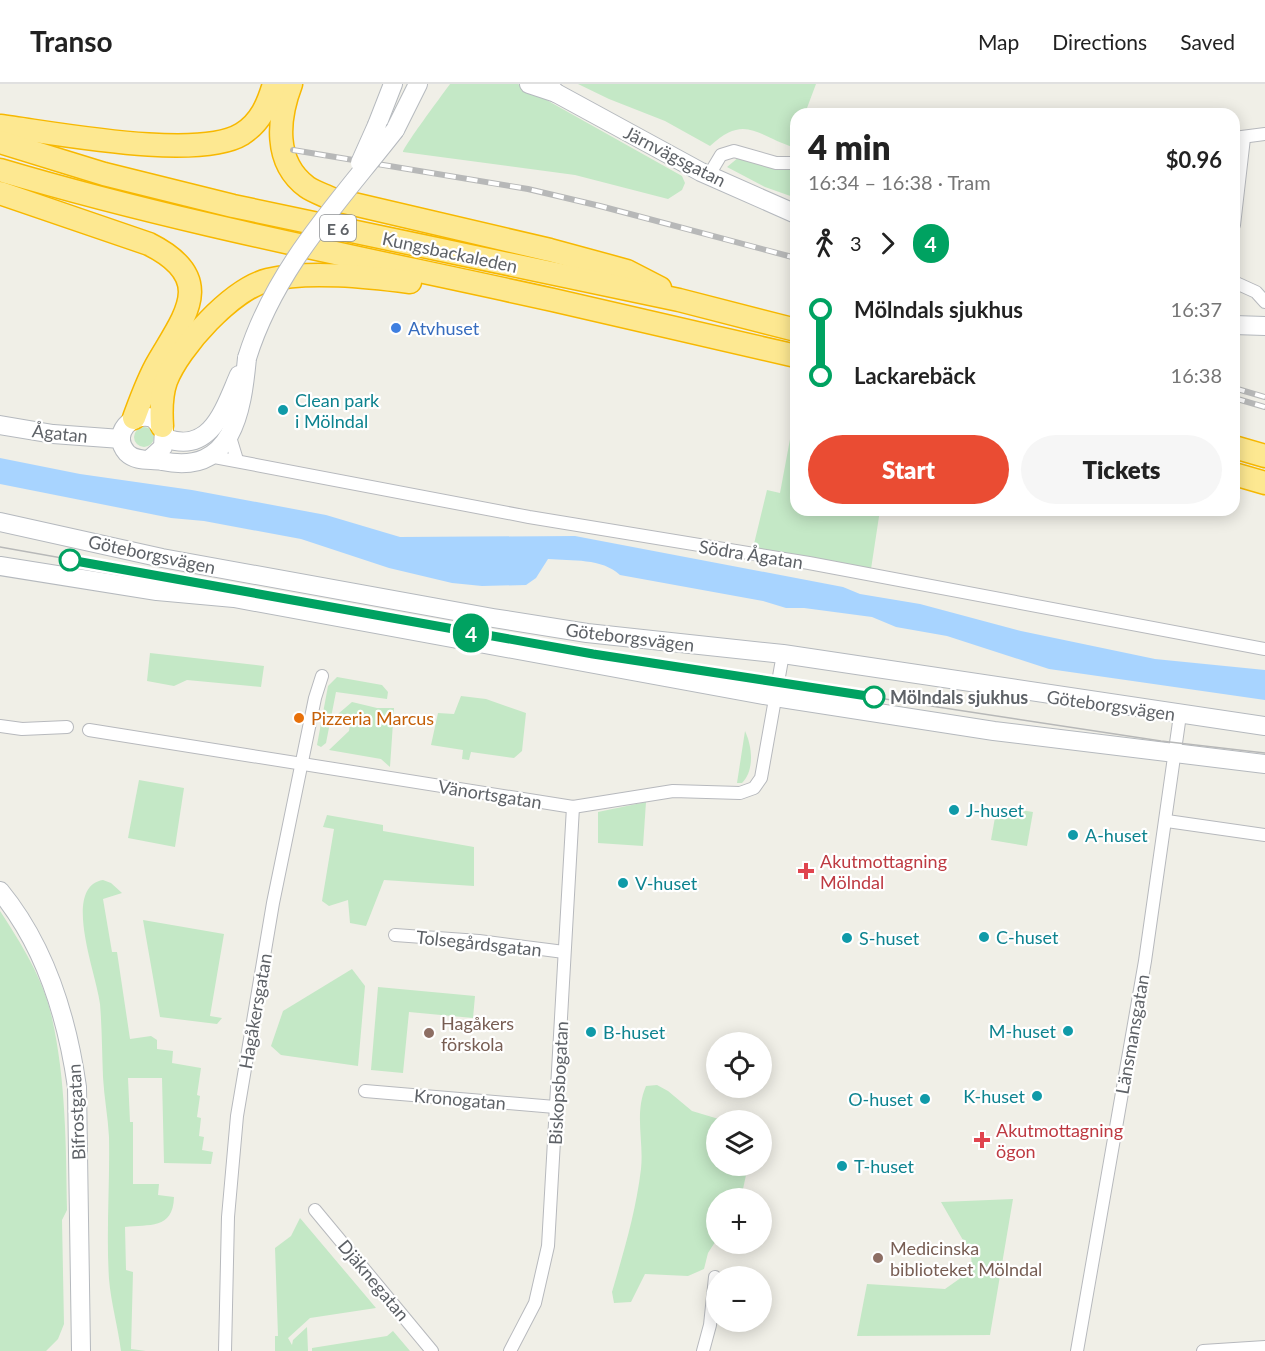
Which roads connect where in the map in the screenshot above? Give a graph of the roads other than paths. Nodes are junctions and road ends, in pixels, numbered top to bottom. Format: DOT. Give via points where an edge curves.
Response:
graph roads {
  1 [pos="274,84"];
  2 [pos="291,84"];
  3 [pos="393,84"];
  4 [pos="418,84"];
  5 [pos="529,84"];
  6 [pos="552,88"];
  7 [pos="0,126"];
  8 [pos="1265,134"];
  9 [pos="1240,138"];
  10 [pos="0,142"];
  11 [pos="790,163"];
  12 [pos="0,170"];
  13 [pos="709,175"];
  14 [pos="353,178"];
  15 [pos="0,193"];
  16 [pos="790,211"];
  17 [pos="1240,285"];
  18 [pos="552,300"];
  19 [pos="679,300"];
  20 [pos="1265,302"];
  21 [pos="1240,325"];
  22 [pos="1265,326"];
  23 [pos="790,328"];
  24 [pos="790,355"];
  25 [pos="240,383"];
  26 [pos="134,418"];
  27 [pos="0,426"];
  28 [pos="163,432"];
  29 [pos="230,437"];
  30 [pos="121,439"];
  31 [pos="1240,449"];
  32 [pos="209,456"];
  33 [pos="1265,456"];
  34 [pos="150,459"];
  35 [pos="237,460"];
  36 [pos="1240,476"];
  37 [pos="1265,483"];
  38 [pos="0,522"];
  39 [pos="0,566"];
  40 [pos="1265,649"];
  41 [pos="783,654"];
  42 [pos="322,676"];
  43 [pos="775,697"];
  44 [pos="1180,715"];
  45 [pos="0,726"];
  46 [pos="1265,726"];
  47 [pos="67,727"];
  48 [pos="88,730"];
  49 [pos="1176,755"];
  50 [pos="302,763"];
  51 [pos="1265,764"];
  52 [pos="573,807"];
  53 [pos="1167,821"];
  54 [pos="1265,835"];
  55 [pos="0,891"];
  56 [pos="395,935"];
  57 [pos="564,952"];
  58 [pos="365,1091"];
  59 [pos="555,1107"];
  60 [pos="315,1210"];
  61 [pos="708,1332"];
  62 [pos="1265,1347"];
  63 [pos="81,1351"];
  64 [pos="225,1351"];
  65 [pos="432,1351"];
  66 [pos="510,1351"];
  67 [pos="703,1351"];
  68 [pos="1077,1351"];
  69 [pos="1203,1351"];
  1 -- 7 [label="highway" via="265,110 255,123 227,141 210,144 165,146"];
  2 -- 19 [label="highway" via="282,115 282,150 307,187 332,199 627,271"];
  3 -- 14 [label="main road, bridge"];
  4 -- 14 [label="main road, bridge" via="395,130"];
  5 -- 6 [label="main road, Järnvägsgatan"];
  6 -- 13 [label="main road, Järnvägsgatan"];
  8 -- 9 [label="street"];
  10 -- 19 [label="highway, Kungsbackaleden / E 6" via="104,174 233,206"];
  11 -- 13 [label="street" via="734,151 721,155"];
  12 -- 18 [label="highway, Kungsbackaleden / E 6" via="224,230"];
  13 -- 16 [label="main road, Järnvägsgatan"];
  14 -- 25 [label="main road, bridge" via="277,286 256,329"];
  15 -- 26 [label="highway" via="149,244 168,254 182,269 190,288 188,312 156,365"];
  17 -- 20 [label="street" via="1256,292"];
  18 -- 24 [label="highway, Kungsbackaleden / E 6"];
  18 -- 28 [label="highway" via="404,282 301,276 268,280 232,300 182,353 166,381 161,411"];
  19 -- 23 [label="highway, Kungsbackaleden / E 6"];
  21 -- 22 [label="main road"];
  25 -- 28 [label="main road" via="203,436 178,443"];
  25 -- 29 [label="main road" via="237,423"];
  26 -- 28 [label="main road" via="150,417"];
  26 -- 30 [label="main road" via="124,426"];
  27 -- 30 [label="main road, Ågatan"];
  28 -- 34 [label="main road" via="161,450"];
  29 -- 32 [label="main road"];
  29 -- 35 [label="street"];
  30 -- 34 [label="main road" via="130,455"];
  31 -- 33 [label="highway"];
  32 -- 34 [label="main road" via="184,463"];
  32 -- 35 [label="street, Södra Ågatan"];
  35 -- 40 [label="street, Södra Ågatan" via="518,515 809,563"];
  36 -- 37 [label="highway"];
  38 -- 41 [label="main road, Göteborgsvägen" via="162,558 493,618 587,633"];
  39 -- 43 [label="main road, Göteborgsvägen" via="157,591 244,600"];
  41 -- 43 [label="street, Vänortsgatan"];
  41 -- 44 [label="main road, Göteborgsvägen"];
  42 -- 50 [label="street, Hagåkersgatan"];
  43 -- 49 [label="main road, Göteborgsvägen"];
  43 -- 52 [label="street, Vänortsgatan" via="761,778 754,788 740,793 673,791"];
  44 -- 46 [label="main road, Göteborgsvägen"];
  44 -- 49 [label="street, Länsmansgatan"];
  45 -- 47 [label="street"];
  48 -- 50 [label="street, Vänortsgatan"];
  49 -- 51 [label="main road, Göteborgsvägen"];
  49 -- 53 [label="street, Länsmansgatan"];
  50 -- 52 [label="street, Vänortsgatan"];
  50 -- 64 [label="street, Hagåkersgatan" via="275,891 237,1116 228,1217"];
  52 -- 57 [label="street, Biskopsbogatan"];
  53 -- 54 [label="street"];
  53 -- 68 [label="street, Länsmansgatan"];
  55 -- 63 [label="main road, Bifrostgatan" via="38,952 58,1000 72,1052 77,1088"];
  56 -- 57 [label="street, Tolsegårdsgatan"];
  57 -- 59 [label="street, Biskopsbogatan"];
  58 -- 59 [label="street, Kronogatan"];
  59 -- 66 [label="street, Biskopsbogatan" via="547,1255 535,1303"];
  60 -- 65 [label="street, Djäknegatan"];
  61 -- 67 [label="street"];
  62 -- 69 [label="street"];
}
